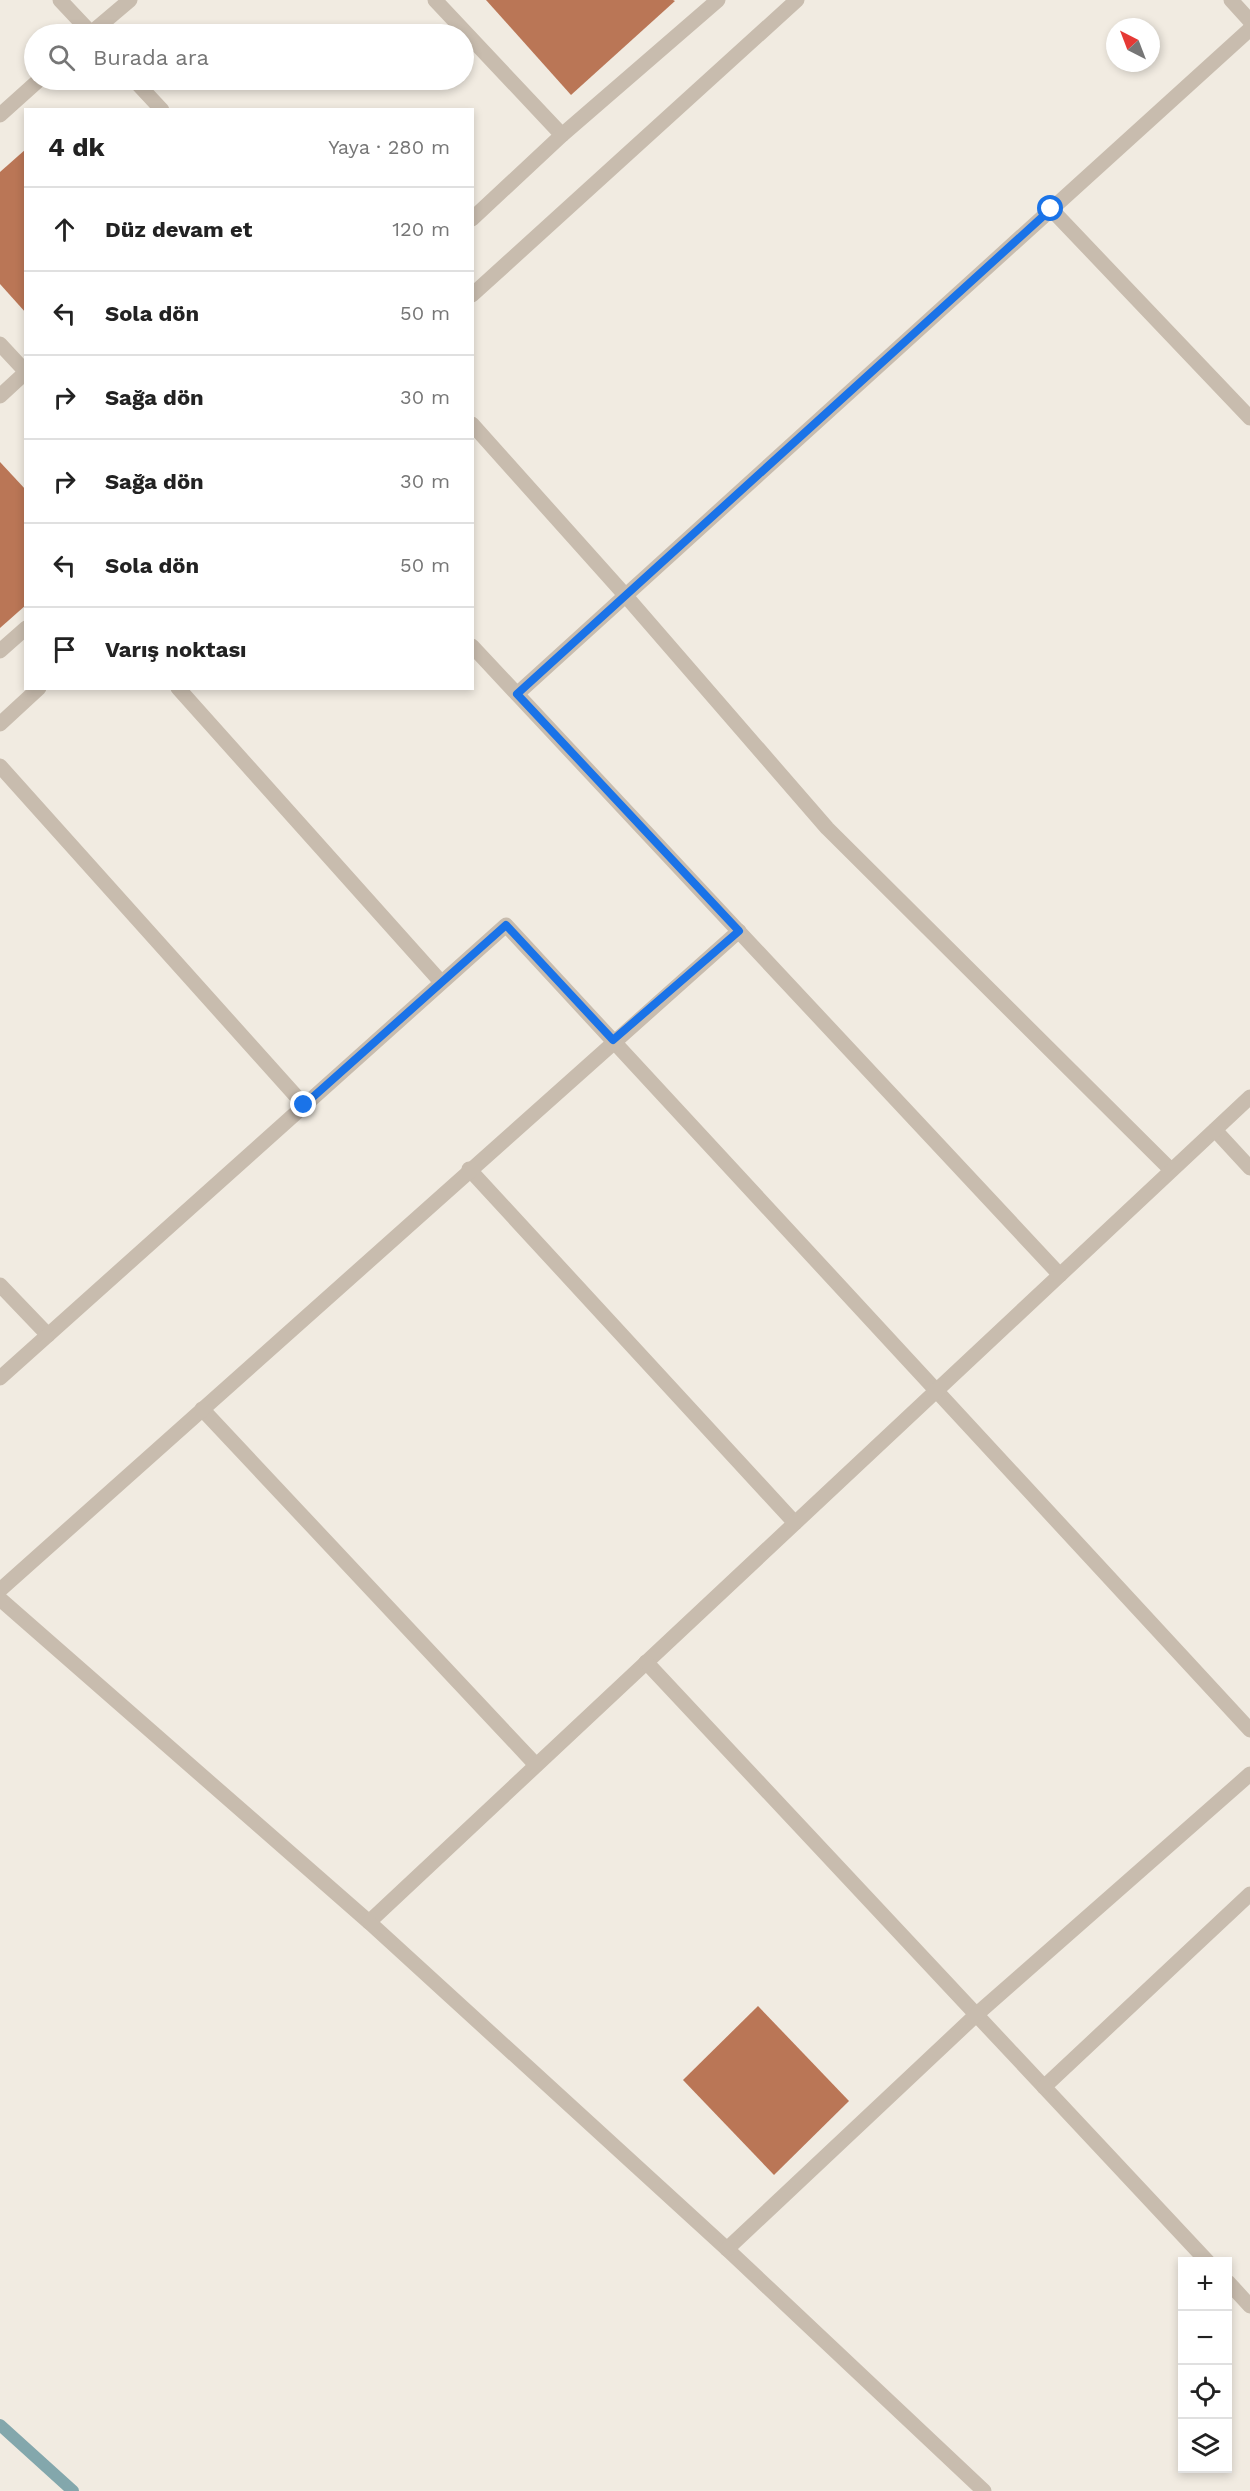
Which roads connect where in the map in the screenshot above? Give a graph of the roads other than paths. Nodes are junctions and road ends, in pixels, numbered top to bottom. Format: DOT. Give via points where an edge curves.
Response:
graph roads {
  1 [pos="60,0"];
  2 [pos="130,0"];
  3 [pos="435,0"];
  4 [pos="718,0"];
  5 [pos="797,0"];
  6 [pos="1231,0"];
  7 [pos="1250,21"];
  8 [pos="81,24"];
  9 [pos="102,24"];
  10 [pos="458,24"];
  11 [pos="1250,29"];
  12 [pos="474,41"];
  13 [pos="28,90"];
  14 [pos="143,90"];
  15 [pos="160,108"];
  16 [pos="0,115"];
  17 [pos="562,135"];
  18 [pos="1051,209"];
  19 [pos="474,217"];
  20 [pos="474,293"];
  21 [pos="0,344"];
  22 [pos="24,370"];
  23 [pos="24,374"];
  24 [pos="0,396"];
  25 [pos="1250,417"];
  26 [pos="474,426"];
  27 [pos="625,595"];
  28 [pos="24,630"];
  29 [pos="474,648"];
  30 [pos="0,651"];
  31 [pos="37,690"];
  32 [pos="180,690"];
  33 [pos="517,694"];
  34 [pos="0,724"];
  35 [pos="0,766"];
  36 [pos="739,931"];
  37 [pos="441,982"];
  38 [pos="613,1040"];
  39 [pos="1250,1097"];
  40 [pos="304,1105"];
  41 [pos="1215,1130"];
  42 [pos="1250,1168"];
  43 [pos="470,1169"];
  44 [pos="1171,1170"];
  45 [pos="1060,1275"];
  46 [pos="0,1285"];
  47 [pos="48,1335"];
  48 [pos="0,1378"];
  49 [pos="938,1389"];
  50 [pos="202,1409"];
  51 [pos="795,1523"];
  52 [pos="0,1590"];
  53 [pos="0,1599"];
  54 [pos="646,1662"];
  55 [pos="1250,1730"];
  56 [pos="536,1765"];
  57 [pos="1250,1773"];
  58 [pos="1250,1894"];
  59 [pos="369,1922"];
  60 [pos="977,2014"];
  61 [pos="1044,2087"];
  62 [pos="727,2249"];
  63 [pos="1203,2257"];
  64 [pos="1232,2287"];
  65 [pos="1250,2306"];
  66 [pos="984,2491"];
  1 -- 8 [label="street"];
  2 -- 9 [label="street"];
  3 -- 10 [label="street"];
  4 -- 17 [label="street"];
  5 -- 20 [label="street"];
  6 -- 7 [label="street"];
  11 -- 18 [label="street"];
  12 -- 17 [label="street"];
  13 -- 16 [label="street"];
  14 -- 15 [label="street"];
  17 -- 19 [label="street"];
  18 -- 25 [label="street"];
  18 -- 27 [label="street"];
  21 -- 22 [label="street"];
  23 -- 24 [label="street"];
  26 -- 27 [label="street"];
  27 -- 33 [label="street"];
  27 -- 44 [label="street" via="827,828"];
  28 -- 30 [label="street"];
  29 -- 33 [label="street"];
  31 -- 34 [label="street"];
  32 -- 37 [label="street"];
  33 -- 36 [label="street"];
  35 -- 40 [label="street"];
  36 -- 38 [label="street"];
  36 -- 45 [label="street"];
  37 -- 38 [label="street" via="506,925"];
  37 -- 40 [label="street"];
  38 -- 43 [label="street"];
  38 -- 49 [label="street"];
  39 -- 41 [label="street"];
  40 -- 47 [label="street"];
  41 -- 42 [label="street"];
  41 -- 44 [label="street"];
  43 -- 50 [label="street"];
  43 -- 51 [label="street"];
  44 -- 45 [label="street"];
  45 -- 49 [label="street"];
  46 -- 47 [label="street"];
  47 -- 48 [label="street"];
  49 -- 51 [label="street"];
  49 -- 55 [label="street"];
  50 -- 52 [label="street"];
  50 -- 56 [label="street"];
  51 -- 54 [label="street"];
  53 -- 59 [label="street"];
  54 -- 56 [label="street"];
  54 -- 60 [label="street"];
  56 -- 59 [label="street"];
  57 -- 60 [label="street"];
  58 -- 61 [label="street"];
  59 -- 62 [label="street"];
  60 -- 61 [label="street"];
  60 -- 62 [label="street"];
  61 -- 63 [label="street"];
  62 -- 66 [label="street"];
  64 -- 65 [label="street"];
}
